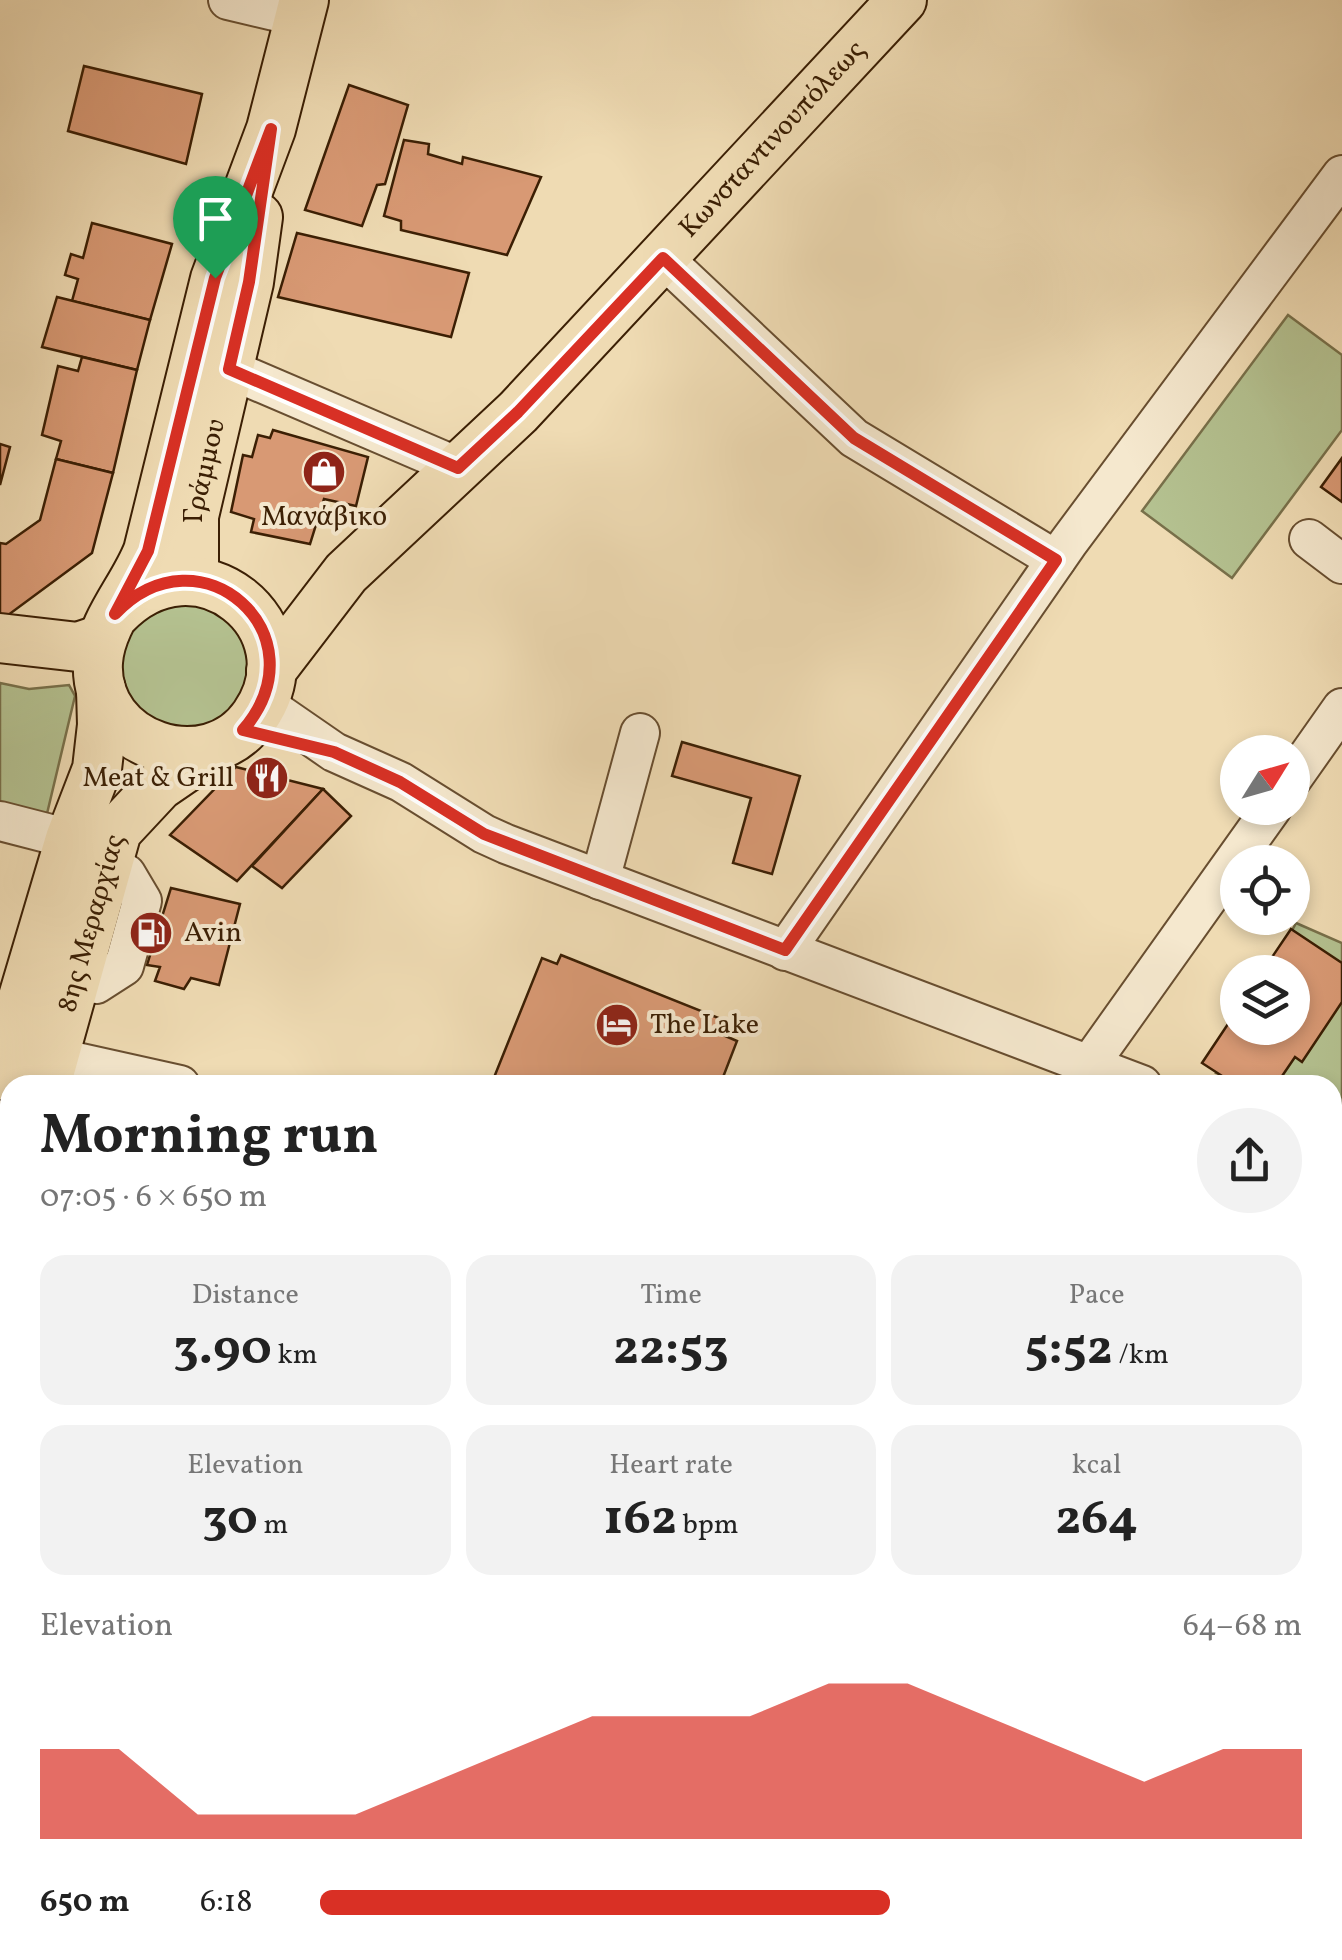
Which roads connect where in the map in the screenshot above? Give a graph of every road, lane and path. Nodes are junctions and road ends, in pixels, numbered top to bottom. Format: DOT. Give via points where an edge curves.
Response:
graph roads {
  1 [pos="228,0"];
  2 [pos="902,0"];
  3 [pos="302,8"];
  4 [pos="271,129"];
  5 [pos="1342,176"];
  6 [pos="663,258"];
  7 [pos="229,369"];
  8 [pos="458,468"];
  9 [pos="1309,539"];
  10 [pos="1056,560"];
  11 [pos="1342,564"];
  12 [pos="346,573"];
  13 [pos="194,580"];
  14 [pos="239,599"];
  15 [pos="108,627"];
  16 [pos="0,638"];
  17 [pos="101,689"];
  18 [pos="1342,708"];
  19 [pos="248,713"];
  20 [pos="640,733"];
  21 [pos="1310,753"];
  22 [pos="0,821"];
  23 [pos="1260,825"];
  24 [pos="70,839"];
  25 [pos="126,874"];
  26 [pos="600,880"];
  27 [pos="785,950"];
  28 [pos="96,984"];
  29 [pos="1088,1065"];
  30 [pos="50,1071"];
  31 [pos="0,1075"];
  32 [pos="87,1075"];
  33 [pos="1115,1075"];
  1 -- 3 [label="street"];
  2 -- 6 [label="main road, Κωνσταντινουπόλεως"];
  3 -- 4 [label="main road, Γράμμου"];
  4 -- 7 [label="main road, Γράμμου"];
  4 -- 15 [label="main road, Γράμμου" via="215,278 148,551"];
  5 -- 10 [label="street"];
  6 -- 8 [label="main road, Κωνσταντινουπόλεως"];
  6 -- 10 [label="street" via="854,438"];
  7 -- 8 [label="street"];
  7 -- 13 [label="main road, Γράμμου" via="194,516"];
  8 -- 12 [label="main road, Κωνσταντινουπόλεως"];
  9 -- 11 [label="street"];
  10 -- 27 [label="street"];
  12 -- 14 [label="main road, Κωνσταντινουπόλεως" via="279,602"];
  12 -- 19 [label="main road, Κωνσταντινουπόλεως"];
  13 -- 14 [label="main road"];
  13 -- 15 [label="main road" via="150,586 130,598"];
  14 -- 19 [label="main road" via="270,651"];
  15 -- 16 [label="main road" via="78,647"];
  15 -- 17 [label="main road, Γράμμου" via="98,664"];
  17 -- 19 [label="main road" via="113,716 158,749 186,753"];
  17 -- 24 [label="main road, 8ης Μεραρχίας" via="97,769"];
  18 -- 21 [label="street"];
  19 -- 26 [label="street" via="400,782 484,834"];
  19 -- 30 [label="main road, 8ης Μεραρχίας" via="116,831"];
  20 -- 26 [label="street"];
  22 -- 24 [label="street"];
  23 -- 29 [label="street"];
  24 -- 31 [label="main road, 8ης Μεραρχίας"];
  25 -- 28 [label="street" via="142,901 124,966"];
  26 -- 27 [label="street"];
  27 -- 29 [label="street"];
  29 -- 33 [label="street"];
  30 -- 32 [label="street"];
}
